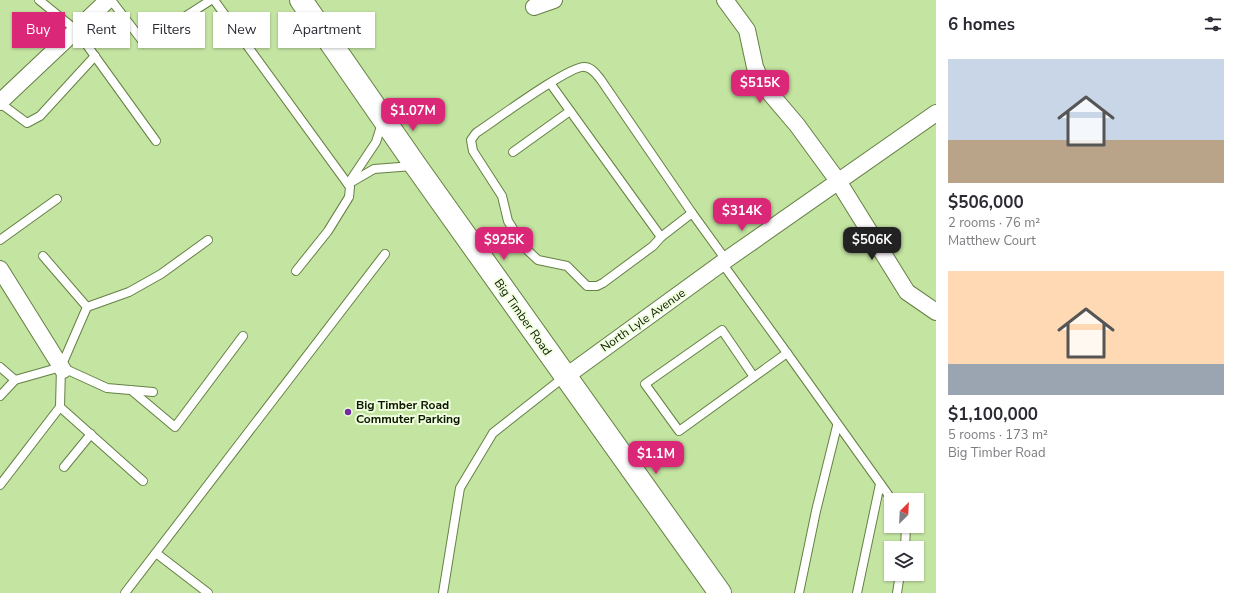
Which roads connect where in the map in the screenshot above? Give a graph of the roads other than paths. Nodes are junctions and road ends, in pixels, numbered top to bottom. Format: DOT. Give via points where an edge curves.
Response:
graph roads {
  1 [pos="39,0"];
  2 [pos="109,0"];
  3 [pos="211,0"];
  4 [pos="214,0"];
  5 [pos="301,0"];
  6 [pos="554,0"];
  7 [pos="725,0"];
  8 [pos="534,7"];
  9 [pos="96,12"];
  10 [pos="73,28"];
  11 [pos="73,33"];
  12 [pos="89,48"];
  13 [pos="95,56"];
  14 [pos="550,83"];
  15 [pos="0,103"];
  16 [pos="570,111"];
  17 [pos="936,113"];
  18 [pos="383,118"];
  19 [pos="156,141"];
  20 [pos="513,152"];
  21 [pos="416,166"];
  22 [pos="838,181"];
  23 [pos="348,184"];
  24 [pos="57,199"];
  25 [pos="692,213"];
  26 [pos="661,237"];
  27 [pos="0,240"];
  28 [pos="208,240"];
  29 [pos="385,254"];
  30 [pos="43,256"];
  31 [pos="724,262"];
  32 [pos="1,271"];
  33 [pos="296,271"];
  34 [pos="87,307"];
  35 [pos="936,312"];
  36 [pos="242,336"];
  37 [pos="787,354"];
  38 [pos="0,366"];
  39 [pos="62,368"];
  40 [pos="565,376"];
  41 [pos="754,377"];
  42 [pos="15,380"];
  43 [pos="131,390"];
  44 [pos="153,392"];
  45 [pos="0,396"];
  46 [pos="60,407"];
  47 [pos="837,426"];
  48 [pos="91,434"];
  49 [pos="64,467"];
  50 [pos="143,481"];
  51 [pos="880,484"];
  52 [pos="0,485"];
  53 [pos="887,493"];
  54 [pos="156,553"];
  55 [pos="899,581"];
  56 [pos="799,592"];
  57 [pos="124,593"];
  58 [pos="208,593"];
  59 [pos="443,593"];
  60 [pos="720,593"];
  61 [pos="857,593"];
  62 [pos="897,593"];
  1 -- 10 [label="lane"];
  2 -- 3 [label="lane" via="144,42"];
  2 -- 9 [label="street"];
  4 -- 23 [label="lane"];
  5 -- 18 [label="main road, Big Timber Road"];
  6 -- 8 [label="street"];
  7 -- 22 [label="street" via="747,30 755,67 763,85 794,120"];
  11 -- 15 [label="street"];
  12 -- 13 [label="lane"];
  13 -- 15 [label="lane" via="40,116 27,123"];
  13 -- 19 [label="lane"];
  14 -- 16 [label="lane"];
  14 -- 25 [label="lane" via="578,67 591,69"];
  14 -- 26 [label="lane" via="476,133 471,140 473,151 502,196 508,222 525,248 538,260 567,266 583,283 592,286 603,283"];
  16 -- 20 [label="lane"];
  16 -- 26 [label="lane"];
  17 -- 22 [label="street, North Lyle Avenue"];
  18 -- 21 [label="main road, Big Timber Road"];
  18 -- 23 [label="lane" via="376,142"];
  21 -- 23 [label="lane" via="374,169"];
  21 -- 40 [label="main road, Big Timber Road"];
  22 -- 31 [label="street, North Lyle Avenue"];
  22 -- 35 [label="street" via="907,292"];
  23 -- 33 [label="lane" via="349,197 328,231"];
  24 -- 27 [label="lane"];
  25 -- 26 [label="lane"];
  25 -- 31 [label="lane"];
  28 -- 34 [label="lane" via="161,274 135,288"];
  29 -- 54 [label="lane"];
  30 -- 34 [label="lane"];
  31 -- 37 [label="lane"];
  31 -- 40 [label="street, North Lyle Avenue"];
  32 -- 39 [label="street"];
  34 -- 39 [label="lane"];
  36 -- 43 [label="lane" via="175,427"];
  37 -- 41 [label="lane"];
  37 -- 47 [label="lane"];
  38 -- 42 [label="lane"];
  39 -- 42 [label="lane"];
  39 -- 43 [label="lane" via="107,388"];
  39 -- 46 [label="lane"];
  40 -- 59 [label="lane, North Lyle Avenue" via="493,433 460,488"];
  40 -- 60 [label="main road, Big Timber Road"];
  41 -- 41 [label="lane" via="679,431 645,384 722,330"];
  42 -- 45 [label="lane"];
  43 -- 44 [label="lane"];
  46 -- 48 [label="lane"];
  46 -- 52 [label="lane"];
  47 -- 51 [label="lane"];
  47 -- 56 [label="lane"];
  48 -- 49 [label="lane"];
  48 -- 50 [label="lane"];
  51 -- 53 [label="lane"];
  51 -- 61 [label="lane"];
  54 -- 57 [label="lane"];
  54 -- 58 [label="lane"];
  55 -- 62 [label="lane"];
}
